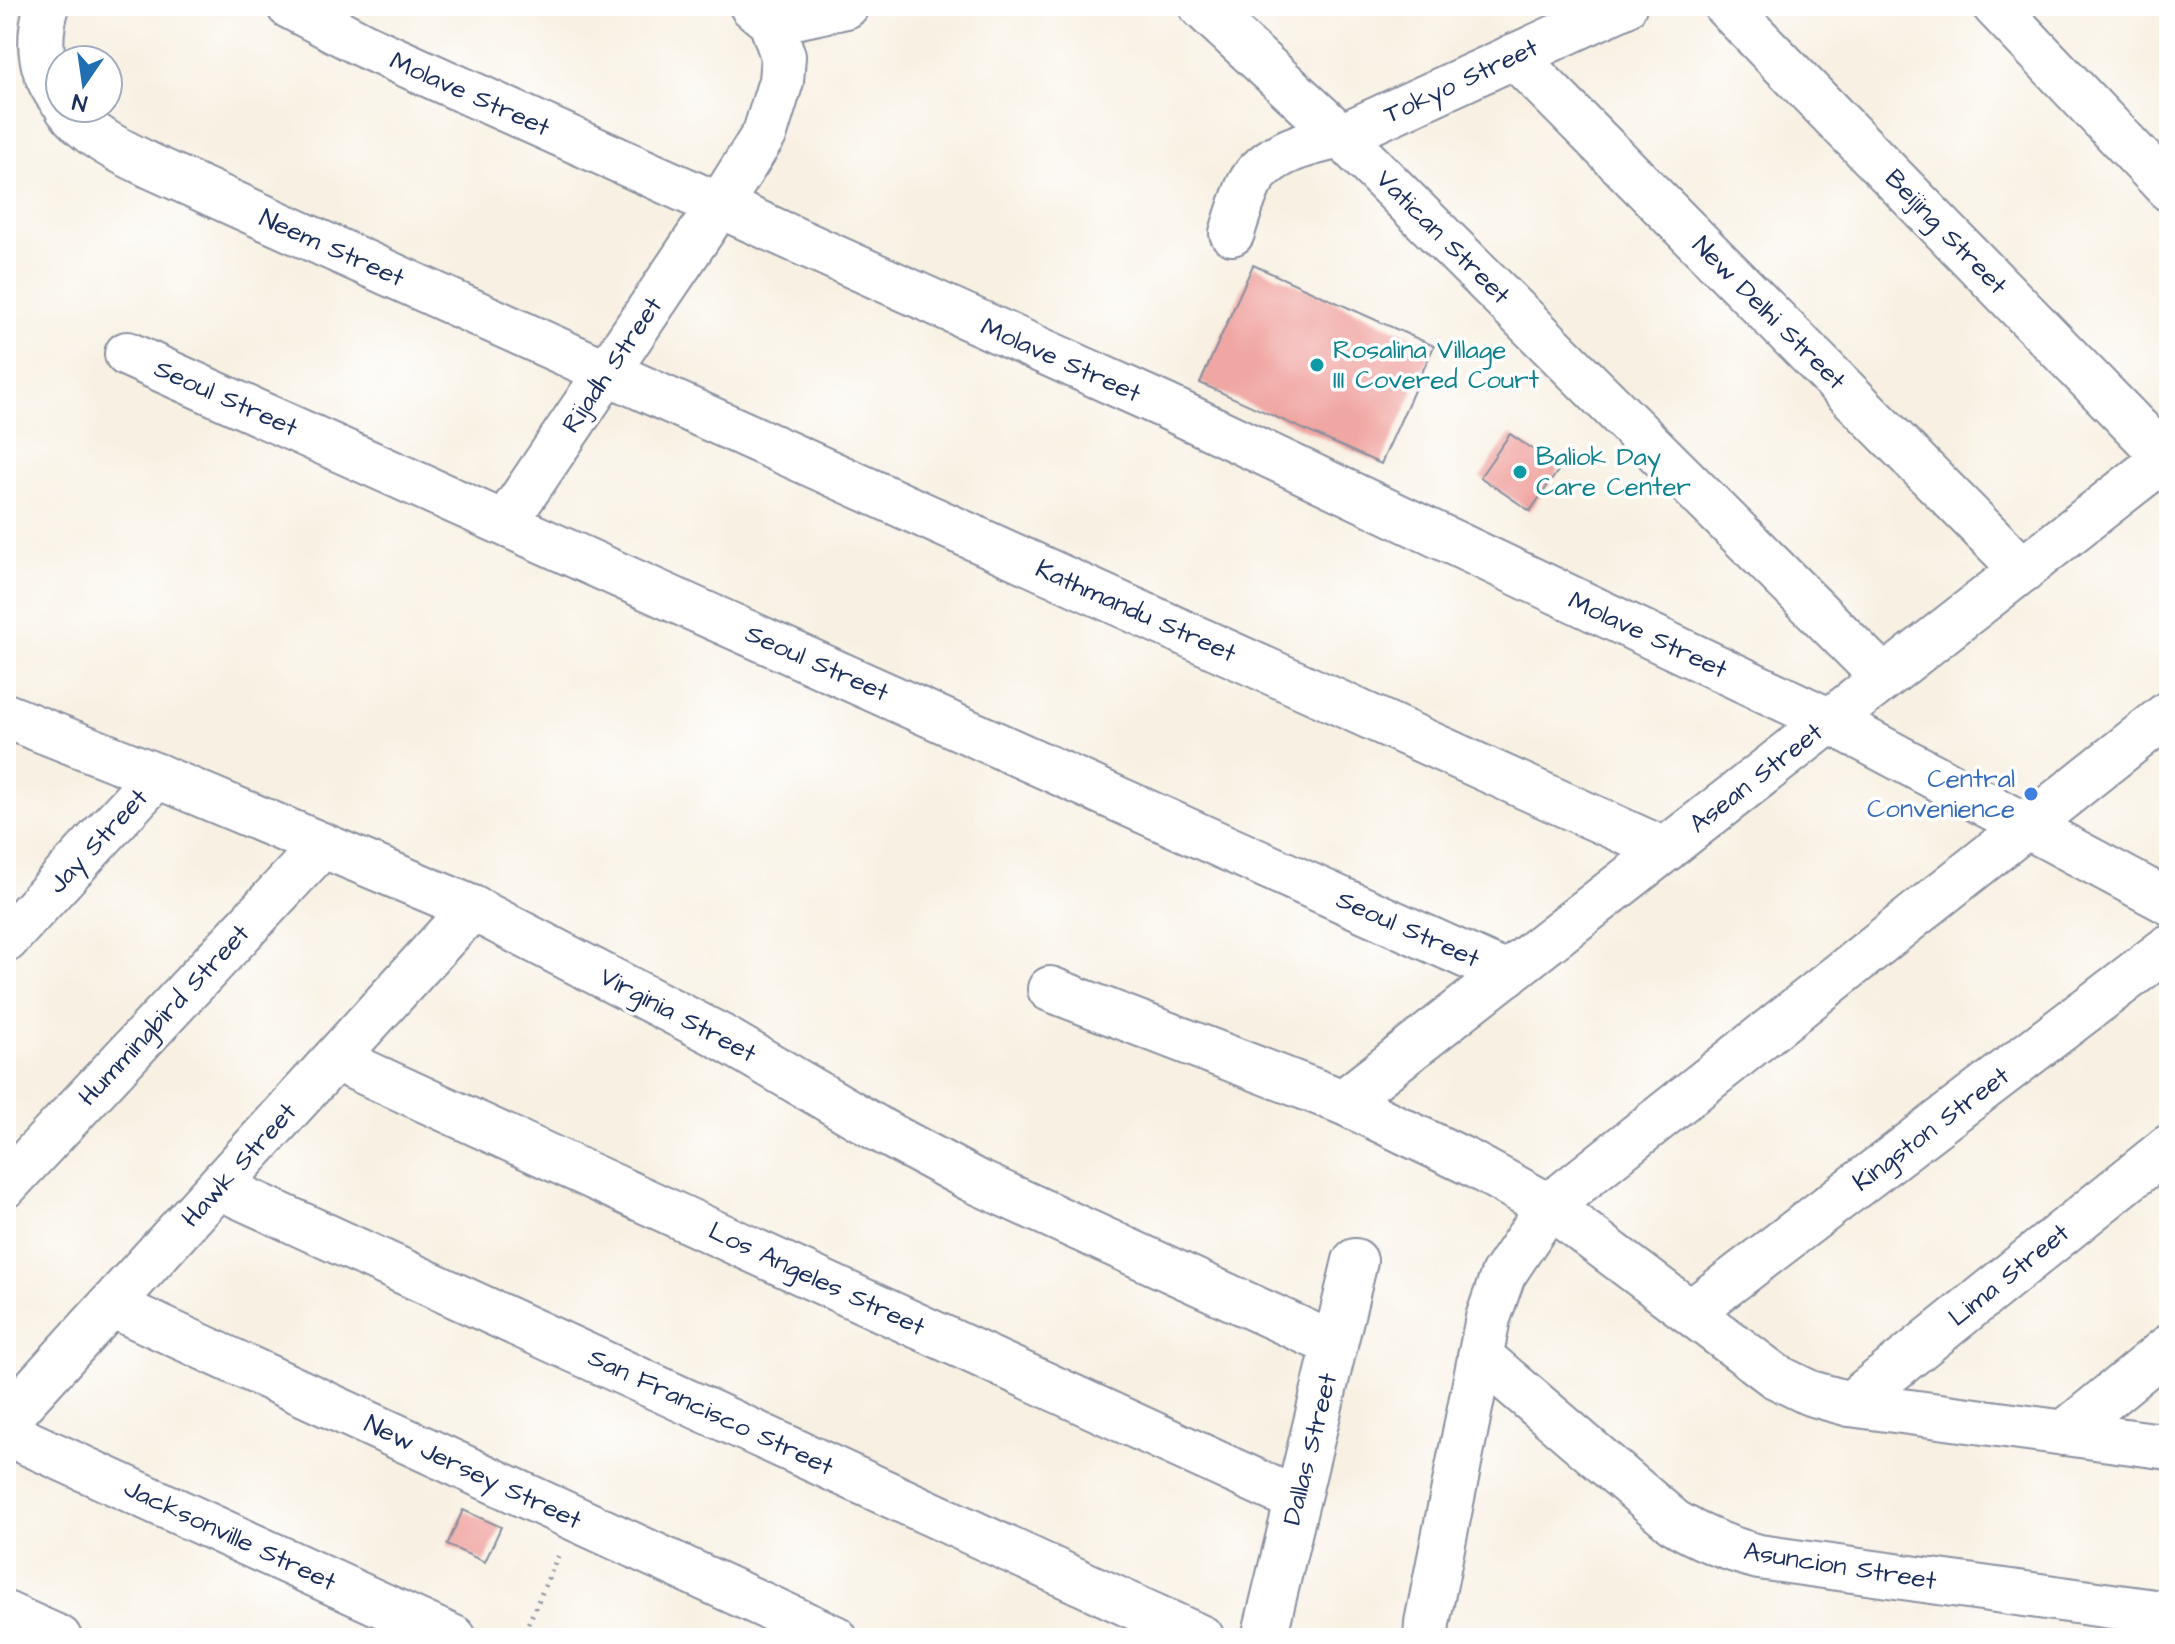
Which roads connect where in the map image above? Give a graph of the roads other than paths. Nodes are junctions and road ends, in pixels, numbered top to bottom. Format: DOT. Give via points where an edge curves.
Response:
graph roads {
  1 [pos="47,6"];
  2 [pos="289,6"];
  3 [pos="846,6"];
  4 [pos="1201,6"];
  5 [pos="1624,6"];
  6 [pos="1726,6"];
  7 [pos="1995,6"];
  8 [pos="761,14"];
  9 [pos="44,44"];
  10 [pos="1514,56"];
  11 [pos="83,124"];
  12 [pos="1341,136"];
  13 [pos="2169,189"];
  14 [pos="719,206"];
  15 [pos="1232,233"];
  16 [pos="127,354"];
  17 [pos="607,373"];
  18 [pos="2168,456"];
  19 [pos="505,523"];
  20 [pos="2023,570"];
  21 [pos="1884,678"];
  22 [pos="2169,713"];
  23 [pos="6,716"];
  24 [pos="1830,721"];
  25 [pos="157,776"];
  26 [pos="2025,825"];
  27 [pos="322,846"];
  28 [pos="1665,850"];
  29 [pos="2169,902"];
  30 [pos="472,908"];
  31 [pos="6,940"];
  32 [pos="2169,947"];
  33 [pos="1507,974"];
  34 [pos="1050,989"];
  35 [pos="336,1059"];
  36 [pos="1343,1102"];
  37 [pos="2169,1147"];
  38 [pos="6,1185"];
  39 [pos="219,1187"];
  40 [pos="1549,1206"];
  41 [pos="1355,1261"];
  42 [pos="111,1305"];
  43 [pos="1692,1311"];
  44 [pos="1335,1345"];
  45 [pos="2169,1347"];
  46 [pos="1480,1356"];
  47 [pos="1850,1404"];
  48 [pos="6,1420"];
  49 [pos="6,1433"];
  50 [pos="2064,1433"];
  51 [pos="2169,1447"];
  52 [pos="1297,1500"];
  53 [pos="6,1614"];
  54 [pos="2169,1614"];
  55 [pos="59,1638"];
  56 [pos="454,1638"];
  57 [pos="835,1638"];
  58 [pos="1202,1638"];
  59 [pos="1264,1638"];
  60 [pos="1426,1638"];
  1 -- 9 [label="street" via="41,28"];
  2 -- 14 [label="street, Molave Street" via="365,46"];
  3 -- 8 [label="street"];
  4 -- 12 [label="street, Vatican Street"];
  5 -- 10 [label="street, Tokyo Street"];
  6 -- 18 [label="street, Beijing Street"];
  7 -- 13 [label="street"];
  8 -- 14 [label="street, Rijadh Street" via="783,56 781,81 765,133"];
  10 -- 12 [label="street, Tokyo Street"];
  10 -- 20 [label="street, New Delhi Street"];
  11 -- 17 [label="street, Neem Street" via="111,147"];
  12 -- 15 [label="street, Tokyo Street" via="1274,158 1250,182"];
  12 -- 21 [label="street, Vatican Street"];
  14 -- 17 [label="street, Rijadh Street"];
  14 -- 24 [label="street, Molave Street" via="1167,407"];
  16 -- 19 [label="street, Seoul Street"];
  17 -- 19 [label="street, Rijadh Street"];
  17 -- 28 [label="street, Kathmandu Street"];
  18 -- 20 [label="street, Asean Street"];
  19 -- 33 [label="street, Seoul Street"];
  20 -- 21 [label="street, Asean Street"];
  21 -- 24 [label="street, Asean Street"];
  22 -- 26 [label="street"];
  23 -- 25 [label="street, Virginia Street"];
  24 -- 26 [label="street, Molave Street"];
  24 -- 28 [label="street, Asean Street"];
  25 -- 27 [label="street, Virginia Street"];
  25 -- 31 [label="street, Jay Street"];
  26 -- 29 [label="street, Molave Street"];
  26 -- 40 [label="street"];
  27 -- 30 [label="street, Virginia Street"];
  27 -- 38 [label="street, Hummingbird Street"];
  28 -- 33 [label="street, Asean Street"];
  30 -- 35 [label="street, Hawk Street"];
  30 -- 44 [label="street, Virginia Street" via="720,1036 971,1179"];
  32 -- 43 [label="street, Kingston Street"];
  33 -- 36 [label="street, Asean Street"];
  34 -- 36 [label="street"];
  35 -- 39 [label="street, Hawk Street"];
  35 -- 52 [label="street, Los Angeles Street"];
  36 -- 40 [label="street"];
  37 -- 47 [label="street, Lima Street"];
  39 -- 42 [label="street, Hawk Street"];
  39 -- 58 [label="street, San Francisco Street"];
  40 -- 43 [label="street"];
  40 -- 46 [label="street" via="1503,1275"];
  41 -- 44 [label="street, Dallas Street"];
  42 -- 48 [label="street, Hawk Street"];
  42 -- 57 [label="street, New Jersey Street"];
  43 -- 47 [label="street" via="1775,1376"];
  44 -- 52 [label="street, Dallas Street"];
  45 -- 50 [label="street"];
  46 -- 54 [label="street, Asuncion Street" via="1674,1522 1724,1548"];
  46 -- 60 [label="street"];
  47 -- 50 [label="street"];
  49 -- 56 [label="street, Jacksonville Street"];
  50 -- 51 [label="street"];
  52 -- 59 [label="street, Dallas Street"];
  53 -- 55 [label="street"];
}
